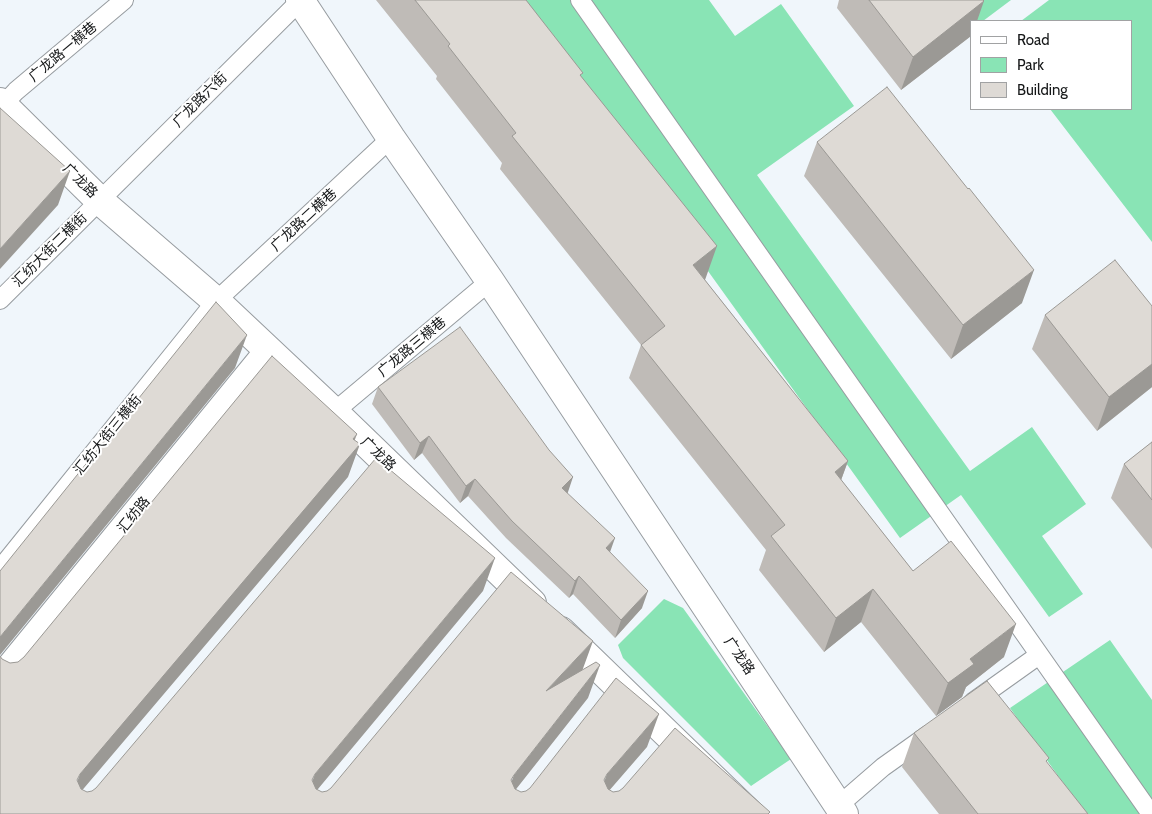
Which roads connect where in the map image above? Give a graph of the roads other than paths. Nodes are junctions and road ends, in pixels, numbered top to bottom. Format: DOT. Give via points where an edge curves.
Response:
graph roads {
  1 [pos="124,0"];
  2 [pos="300,0"];
  3 [pos="580,0"];
  4 [pos="2,103"];
  5 [pos="391,138"];
  6 [pos="99,200"];
  7 [pos="490,282"];
  8 [pos="0,300"];
  9 [pos="216,301"];
  10 [pos="269,351"];
  11 [pos="334,412"];
  12 [pos="0,569"];
  13 [pos="1039,655"];
  14 [pos="0,680"];
  15 [pos="961,711"];
  16 [pos="938,728"];
  17 [pos="836,811"];
  18 [pos="750,814"];
  19 [pos="1150,814"];
  1 -- 4 [label="lane, 广龙路一横巷"];
  2 -- 5 [label="street, 广龙路"];
  2 -- 6 [label="lane, 广龙路六街"];
  3 -- 13 [label="lane"];
  4 -- 6 [label="street, 广龙路"];
  5 -- 7 [label="street, 广龙路"];
  5 -- 9 [label="lane, 广龙路二横巷"];
  6 -- 8 [label="lane, 汇纺大街二横街"];
  6 -- 9 [label="street, 广龙路"];
  7 -- 11 [label="lane, 广龙路三横巷"];
  7 -- 17 [label="street, 广龙路"];
  9 -- 10 [label="street, 广龙路"];
  9 -- 12 [label="lane, 汇纺大街三横街"];
  10 -- 11 [label="street, 广龙路"];
  10 -- 14 [label="street, 汇纺路"];
  11 -- 18 [label="street, 广龙路" via="374,464 500,586 664,744"];
  13 -- 15 [label="lane"];
  13 -- 19 [label="lane"];
  16 -- 17 [label="lane" via="884,767"];
}
